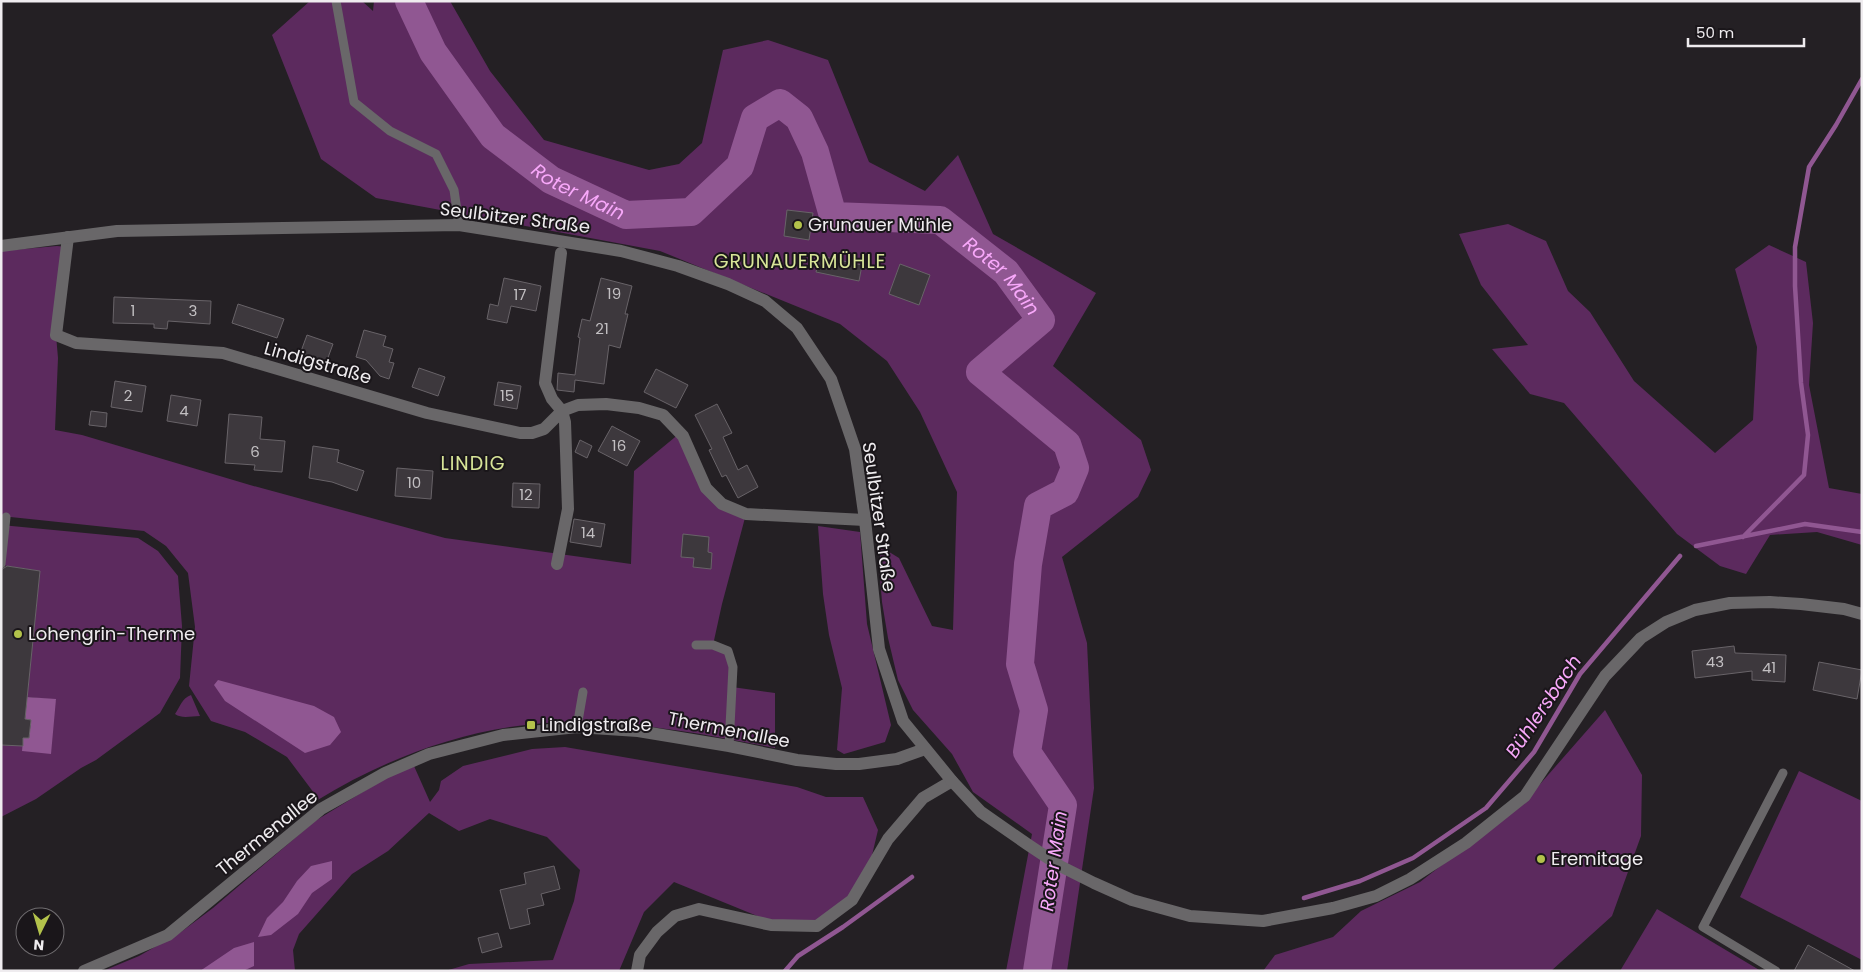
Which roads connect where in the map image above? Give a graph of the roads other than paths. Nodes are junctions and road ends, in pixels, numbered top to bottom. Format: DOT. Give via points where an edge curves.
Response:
graph roads {
  1 [pos="336,1"];
  2 [pos="459,225"];
  3 [pos="68,237"];
  4 [pos="1,246"];
  5 [pos="561,253"];
  6 [pos="562,411"];
  7 [pos="6,517"];
  8 [pos="865,520"];
  9 [pos="1,564"];
  10 [pos="557,564"];
  11 [pos="1862,614"];
  12 [pos="696,645"];
  13 [pos="583,692"];
  14 [pos="577,726"];
  15 [pos="729,746"];
  16 [pos="925,750"];
  17 [pos="1783,773"];
  18 [pos="952,781"];
  19 [pos="84,971"];
  20 [pos="637,971"];
  21 [pos="1776,971"];
  1 -- 2 [label="lane" via="354,102 390,131 436,154 454,190"];
  2 -- 3 [label="street, Seulbitzer Straße" via="117,231"];
  2 -- 8 [label="street, Seulbitzer Straße" via="621,251 678,266 765,301 797,328 831,379 855,449"];
  3 -- 4 [label="street, Seulbitzer Straße"];
  3 -- 6 [label="street, Lindigstraße" via="56,335 76,343 223,353 427,413 520,432 544,429"];
  5 -- 6 [label="street" via="545,382 552,399"];
  6 -- 8 [label="street" via="606,404 663,414 683,436 706,488 722,504 746,514"];
  6 -- 10 [label="street" via="568,509"];
  7 -- 9 [label="lane"];
  8 -- 16 [label="street, Seulbitzer Straße" via="879,649 903,721"];
  11 -- 18 [label="street, Seulbitzer Straße" via="1801,604 1730,603 1696,610 1666,622 1641,638 1605,676 1524,796 1466,843 1410,879 1376,896 1263,921 1190,916 1132,900 1094,884 1060,866 981,812"];
  12 -- 15 [label="lane" via="713,645 728,651 733,667"];
  13 -- 14 [label="lane"];
  14 -- 15 [label="street, Thermenallee" via="638,731"];
  14 -- 19 [label="street, Thermenallee" via="503,735 429,754 385,773 320,810 168,935"];
  15 -- 16 [label="street, Thermenallee" via="797,760 836,764 897,759"];
  16 -- 18 [label="street, Seulbitzer Straße"];
  17 -- 21 [label="lane" via="1703,927"];
  18 -- 20 [label="street" via="923,798 888,839 852,900 817,926 771,925 699,909 675,916 657,932 640,955"];
}
